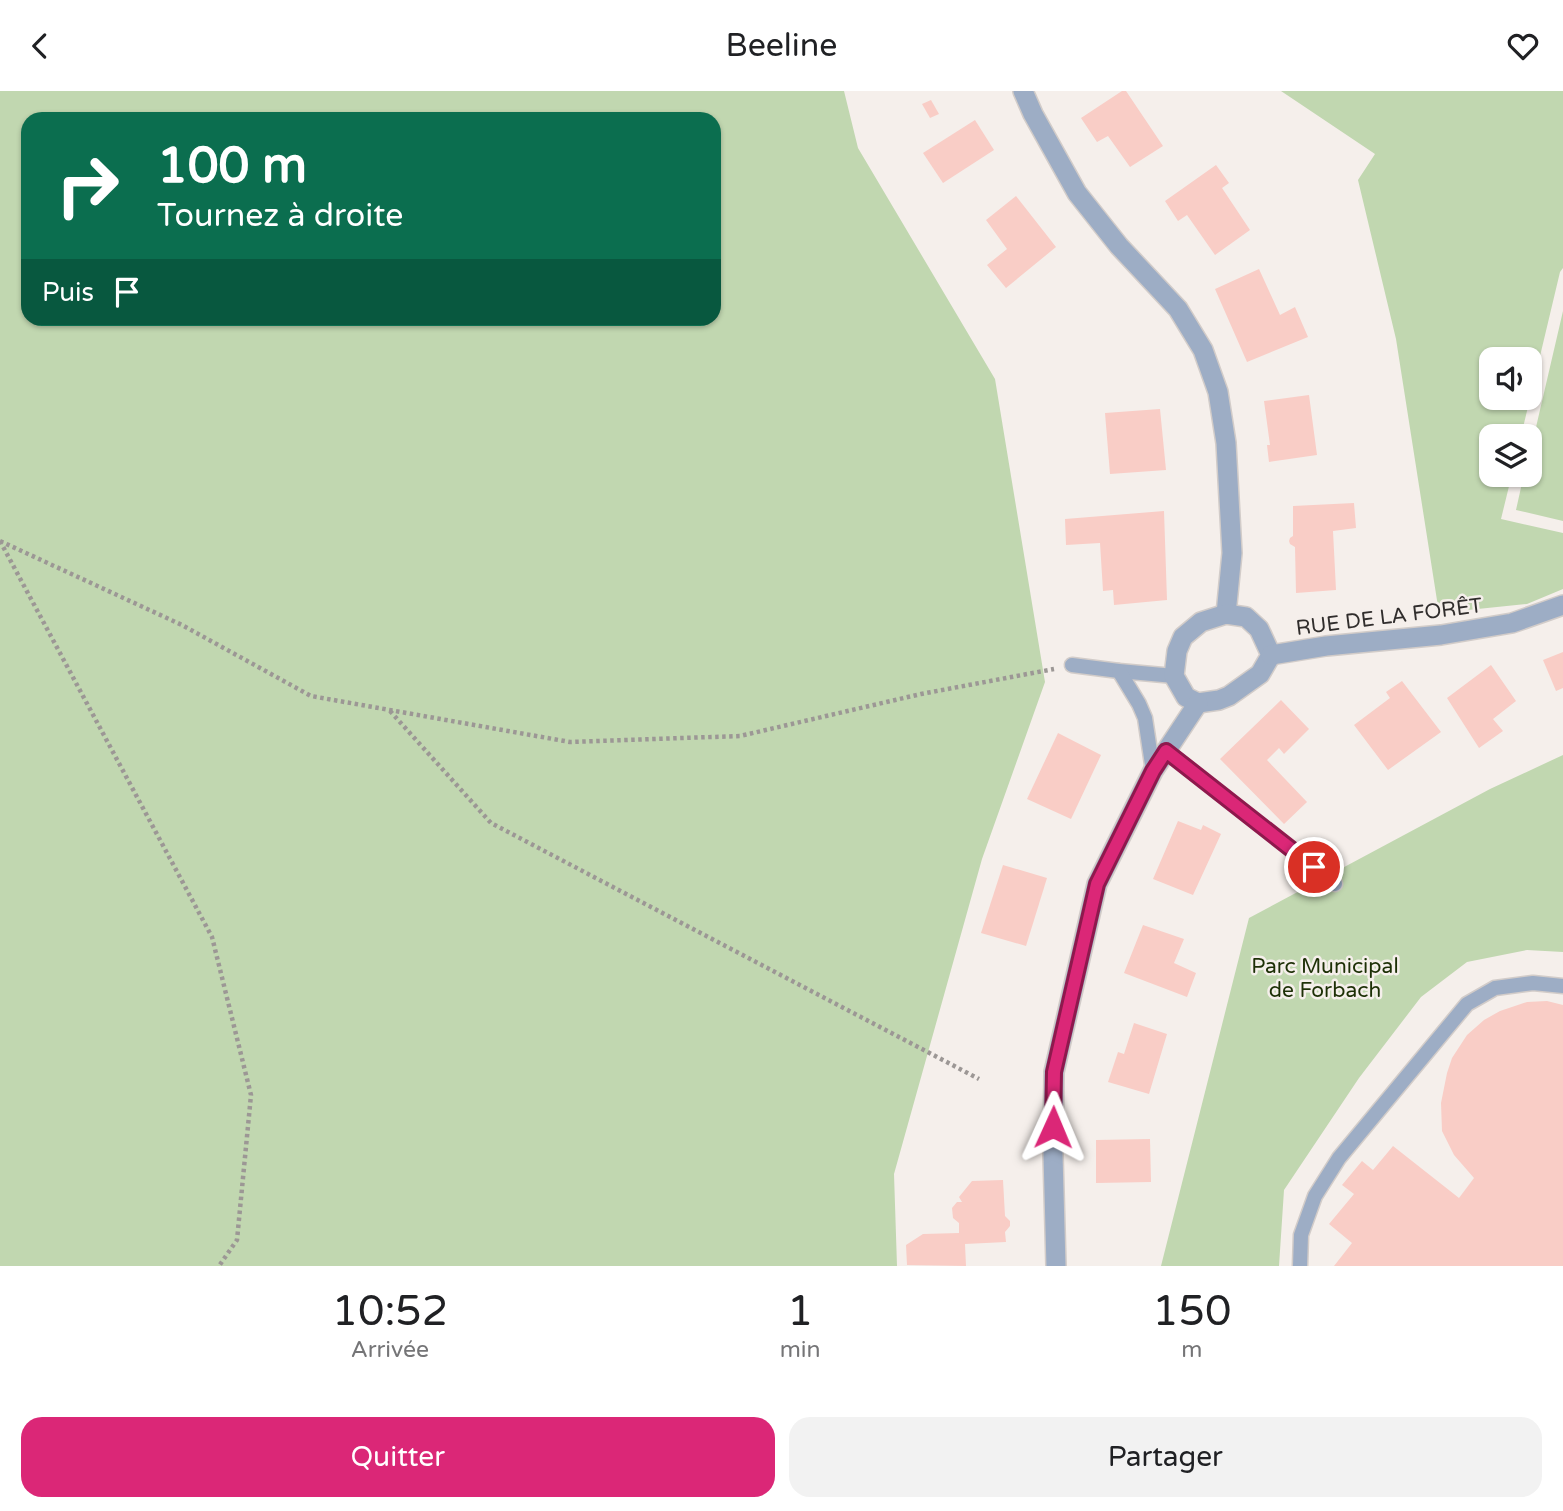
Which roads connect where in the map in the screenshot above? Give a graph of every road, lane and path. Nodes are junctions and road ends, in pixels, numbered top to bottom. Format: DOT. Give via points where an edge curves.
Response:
graph roads {
  1 [pos="1023,91"];
  2 [pos="0,541"];
  3 [pos="1563,605"];
  4 [pos="1226,614"];
  5 [pos="1271,655"];
  6 [pos="1072,666"];
  7 [pos="1119,671"];
  8 [pos="1174,675"];
  9 [pos="1198,703"];
  10 [pos="390,710"];
  11 [pos="1166,751"];
  12 [pos="1153,771"];
  13 [pos="1335,884"];
  14 [pos="1563,986"];
  15 [pos="979,1079"];
  16 [pos="219,1266"];
  17 [pos="1056,1266"];
  18 [pos="1300,1266"];
  1 -- 4 [label="street" via="1077,193 1178,309 1203,350 1218,391 1226,443 1232,553"];
  2 -- 10 [label="path" via="182,625 311,696"];
  2 -- 16 [label="path" via="212,937 251,1095 237,1240"];
  3 -- 5 [label="street, RUE DE LA FORÊT" via="1512,623"];
  4 -- 5 [label="street, RUE DE LA FORÊT" via="1246,617 1259,629"];
  4 -- 8 [label="street" via="1201,622 1183,637"];
  5 -- 9 [label="street, RUE DE LA FORÊT" via="1260,674 1238,690 1219,700"];
  6 -- 7 [label="lane"];
  6 -- 10 [label="path" via="921,694 740,736 570,742"];
  7 -- 8 [label="lane"];
  7 -- 12 [label="lane" via="1145,718"];
  8 -- 9 [label="street" via="1186,697"];
  9 -- 11 [label="street"];
  10 -- 15 [label="path" via="491,823"];
  11 -- 12 [label="street"];
  11 -- 13 [label="lane"];
  12 -- 17 [label="street" via="1097,884 1054,1072"];
  14 -- 18 [label="lane" via="1533,983 1496,988 1467,1004 1339,1158 1315,1196 1301,1235"];
}
